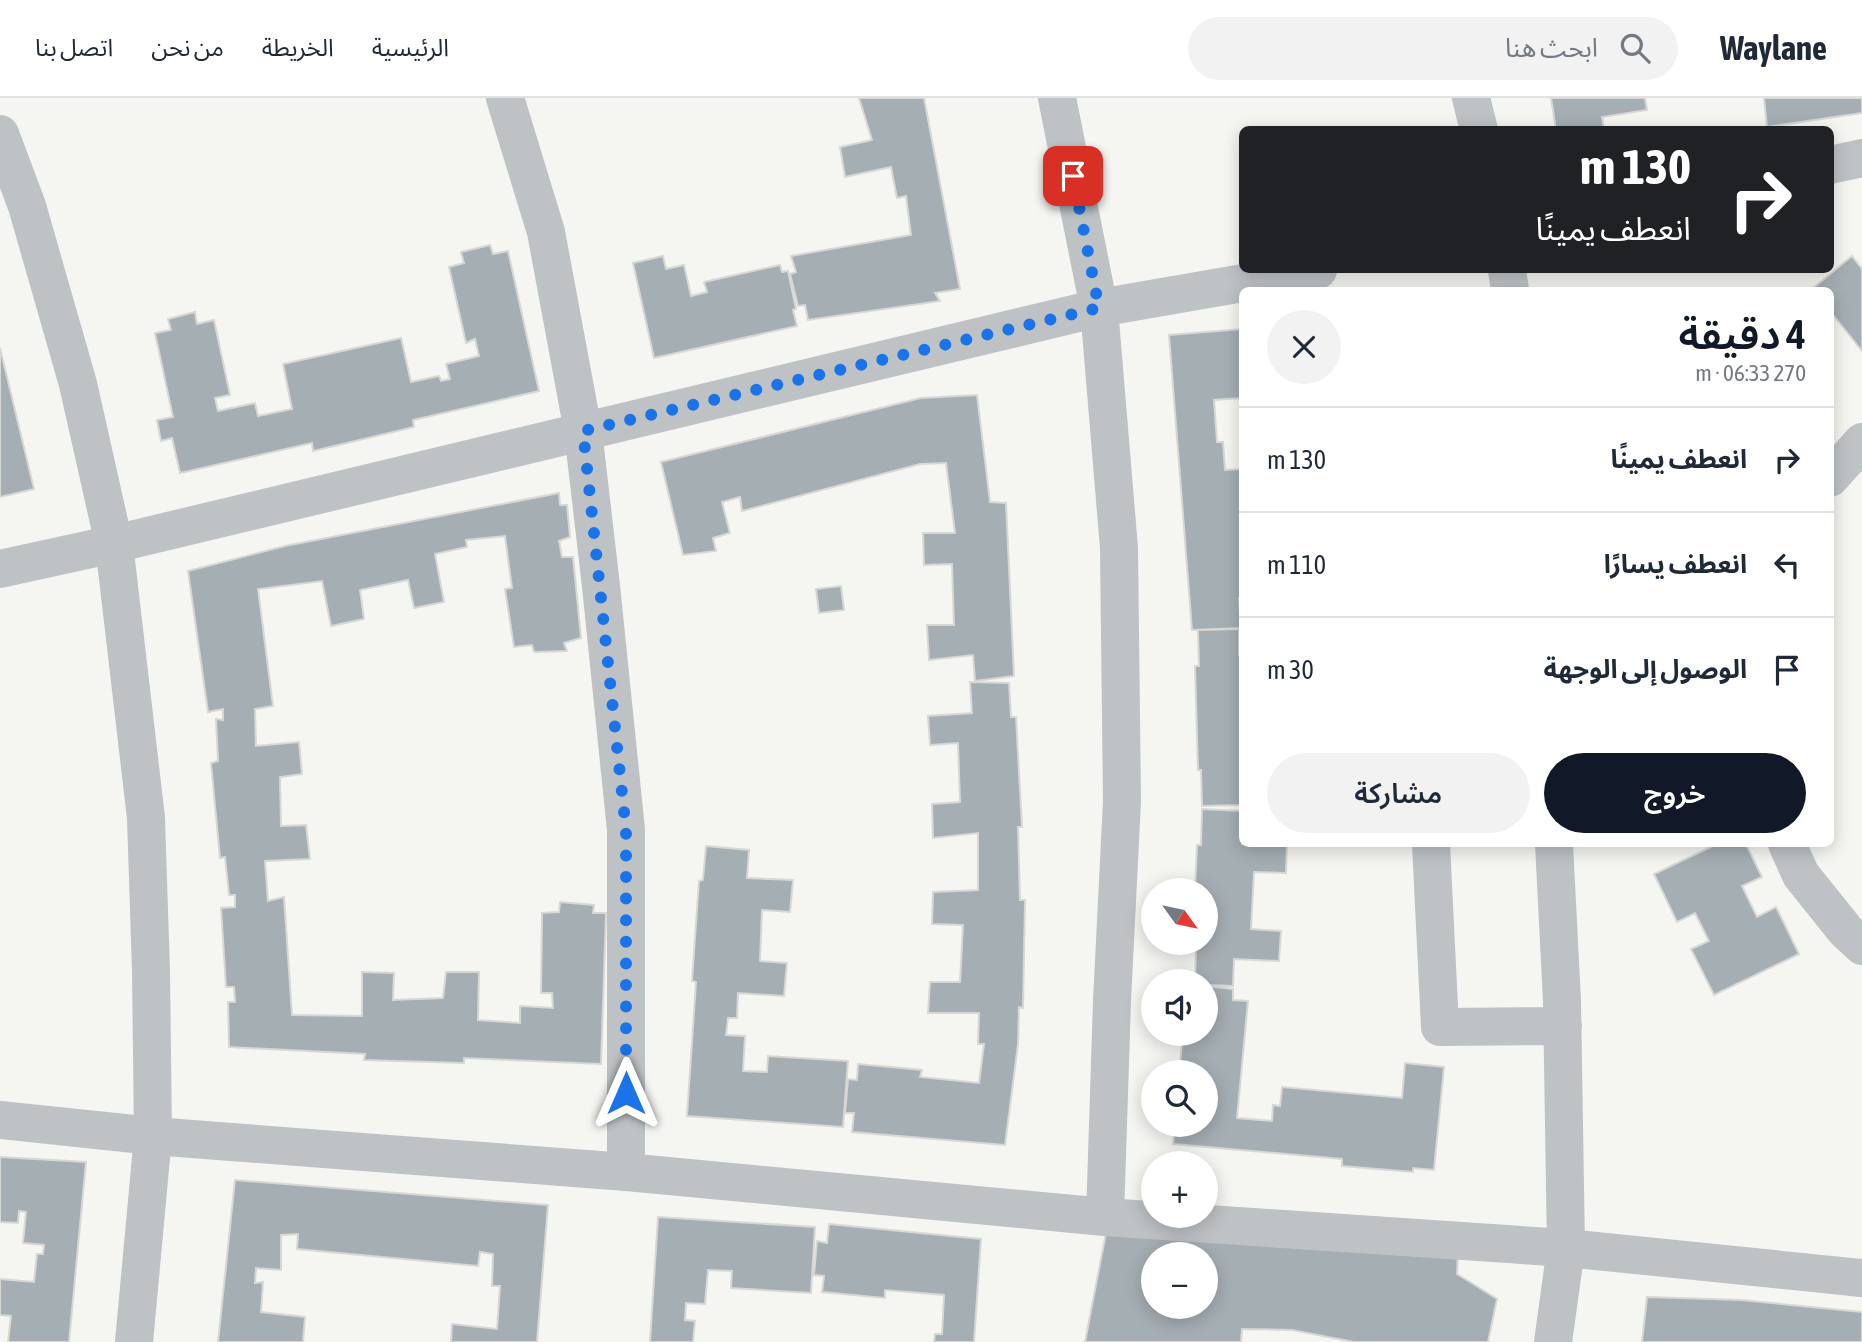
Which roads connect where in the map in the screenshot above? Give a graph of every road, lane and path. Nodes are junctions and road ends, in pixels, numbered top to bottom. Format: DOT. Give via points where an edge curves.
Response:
graph roads {
  1 [pos="505,98"];
  2 [pos="1056,98"];
  3 [pos="1471,98"];
  4 [pos="1478,126"];
  5 [pos="0,134"];
  6 [pos="1862,158"];
  7 [pos="1834,164"];
  8 [pos="1301,273"];
  9 [pos="1099,308"];
  10 [pos="583,431"];
  11 [pos="1862,442"];
  12 [pos="1834,474"];
  13 [pos="114,544"];
  14 [pos="0,569"];
  15 [pos="1431,847"];
  16 [pos="1554,847"];
  17 [pos="1788,847"];
  18 [pos="1862,946"];
  19 [pos="1563,1026"];
  20 [pos="0,1120"];
  21 [pos="153,1136"];
  22 [pos="626,1172"];
  23 [pos="1105,1217"];
  24 [pos="1566,1248"];
  25 [pos="1862,1278"];
  26 [pos="134,1342"];
  27 [pos="1553,1342"];
  1 -- 10 [label="street" via="545,232"];
  2 -- 9 [label="street"];
  3 -- 4 [label="street"];
  5 -- 13 [label="street" via="27,206 78,384"];
  6 -- 7 [label="street"];
  8 -- 9 [label="street"];
  9 -- 10 [label="street"];
  9 -- 23 [label="street" via="1119,548 1122,801"];
  10 -- 13 [label="street"];
  10 -- 22 [label="street" via="626,830"];
  11 -- 12 [label="street"];
  13 -- 14 [label="street"];
  13 -- 21 [label="street" via="146,818"];
  15 -- 19 [label="street" via="1440,1027"];
  16 -- 19 [label="street"];
  17 -- 18 [label="street" via="1801,875"];
  19 -- 24 [label="street"];
  20 -- 21 [label="street"];
  21 -- 22 [label="street"];
  21 -- 26 [label="street"];
  22 -- 23 [label="street"];
  23 -- 24 [label="street"];
  24 -- 25 [label="street"];
  24 -- 27 [label="street"];
}
